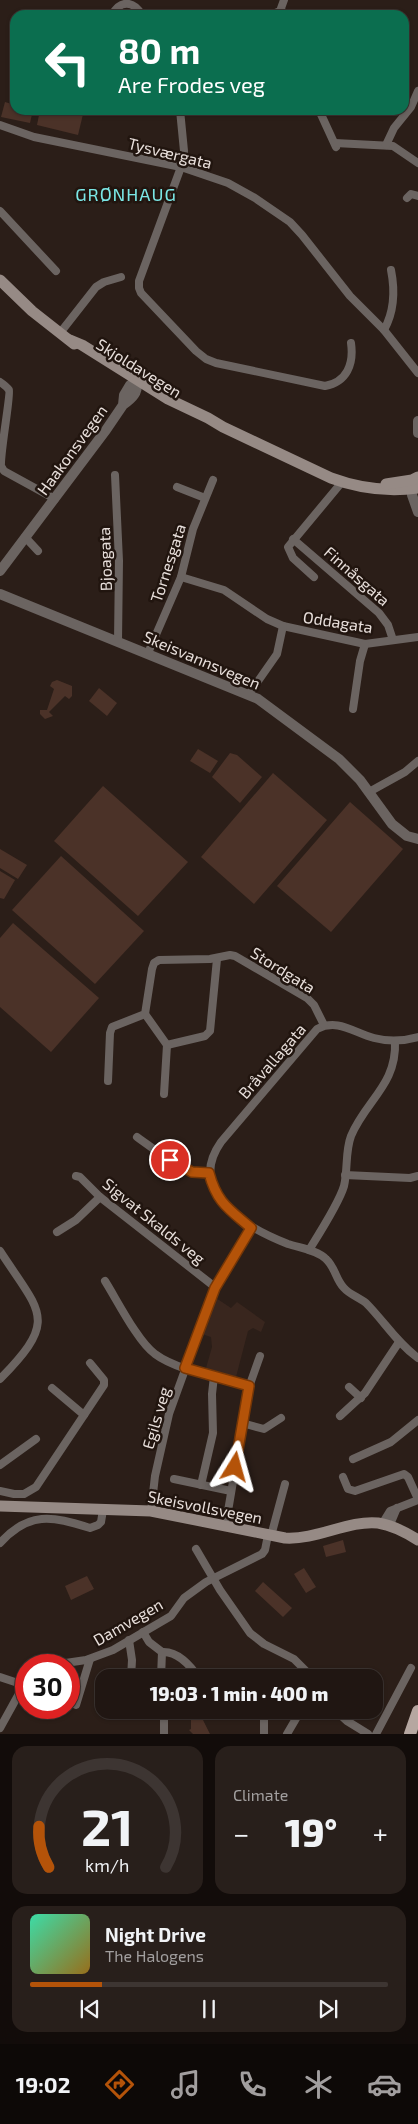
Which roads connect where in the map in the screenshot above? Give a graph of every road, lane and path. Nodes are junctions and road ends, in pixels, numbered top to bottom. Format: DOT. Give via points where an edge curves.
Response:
graph roads {
  1 [pos="115,10"];
  2 [pos="139,10"];
  3 [pos="418,91"];
  4 [pos="409,109"];
  5 [pos="180,115"];
  6 [pos="321,115"];
  7 [pos="405,115"];
  8 [pos="0,125"];
  9 [pos="386,145"];
  10 [pos="418,163"];
  11 [pos="181,167"];
  12 [pos="418,196"];
  13 [pos="407,198"];
  14 [pos="0,211"];
  15 [pos="391,270"];
  16 [pos="56,271"];
  17 [pos="121,277"];
  18 [pos="0,280"];
  19 [pos="384,330"];
  20 [pos="65,337"];
  21 [pos="350,342"];
  22 [pos="414,365"];
  23 [pos="418,373"];
  24 [pos="0,382"];
  25 [pos="135,385"];
  26 [pos="418,421"];
  27 [pos="418,433"];
  28 [pos="4,471"];
  29 [pos="115,475"];
  30 [pos="0,479"];
  31 [pos="213,480"];
  32 [pos="342,482"];
  33 [pos="415,484"];
  34 [pos="177,487"];
  35 [pos="204,498"];
  36 [pos="55,499"];
  37 [pos="418,512"];
  38 [pos="25,537"];
  39 [pos="294,538"];
  40 [pos="38,551"];
  41 [pos="0,571"];
  42 [pos="181,577"];
  43 [pos="314,577"];
  44 [pos="0,594"];
  45 [pos="283,626"];
  46 [pos="418,637"];
  47 [pos="393,640"];
  48 [pos="118,641"];
  49 [pos="365,644"];
  50 [pos="148,654"];
  51 [pos="248,694"];
  52 [pos="353,709"];
  53 [pos="418,761"];
  54 [pos="369,792"];
  55 [pos="418,839"];
  56 [pos="217,959"];
  57 [pos="145,1014"];
  58 [pos="324,1025"];
  59 [pos="418,1037"];
  60 [pos="395,1040"];
  61 [pos="167,1045"];
  62 [pos="108,1081"];
  63 [pos="164,1094"];
  64 [pos="137,1137"];
  65 [pos="209,1173"];
  66 [pos="345,1175"];
  67 [pos="76,1176"];
  68 [pos="418,1176"];
  69 [pos="100,1198"];
  70 [pos="251,1228"];
  71 [pos="57,1232"];
  72 [pos="309,1250"];
  73 [pos="0,1251"];
  74 [pos="105,1281"];
  75 [pos="215,1288"];
  76 [pos="399,1342"];
  77 [pos="260,1356"];
  78 [pos="418,1358"];
  79 [pos="90,1363"];
  80 [pos="185,1368"];
  81 [pos="214,1376"];
  82 [pos="0,1379"];
  83 [pos="249,1386"];
  84 [pos="348,1387"];
  85 [pos="52,1388"];
  86 [pos="360,1398"];
  87 [pos="84,1415"];
  88 [pos="340,1416"];
  89 [pos="281,1418"];
  90 [pos="418,1420"];
  91 [pos="242,1423"];
  92 [pos="36,1438"];
  93 [pos="353,1459"];
  94 [pos="0,1465"];
  95 [pos="343,1477"];
  96 [pos="174,1479"];
  97 [pos="285,1484"];
  98 [pos="201,1485"];
  99 [pos="0,1491"];
  100 [pos="231,1491"];
  101 [pos="418,1499"];
  102 [pos="0,1506"];
  103 [pos="103,1510"];
  104 [pos="151,1511"];
  105 [pos="227,1517"];
  106 [pos="388,1526"];
  107 [pos="269,1536"];
  108 [pos="418,1540"];
  109 [pos="0,1543"];
  110 [pos="418,1546"];
  111 [pos="196,1549"];
  112 [pos="213,1578"];
  113 [pos="144,1632"];
  114 [pos="129,1640"];
  115 [pos="162,1652"];
  116 [pos="90,1659"];
  117 [pos="80,1661"];
  118 [pos="411,1668"];
  119 [pos="132,1669"];
  120 [pos="161,1669"];
  121 [pos="191,1669"];
  122 [pos="304,1669"];
  123 [pos="0,1677"];
  124 [pos="15,1681"];
  125 [pos="80,1692"];
  126 [pos="15,1701"];
  127 [pos="0,1709"];
  128 [pos="418,1711"];
  129 [pos="9,1712"];
  130 [pos="164,1719"];
  131 [pos="264,1719"];
  132 [pos="296,1719"];
  133 [pos="345,1719"];
  134 [pos="0,1728"];
  135 [pos="164,1734"];
  136 [pos="264,1734"];
  137 [pos="287,1734"];
  138 [pos="368,1734"];
  139 [pos="376,1734"];
  140 [pos="410,1734"];
  1 -- 2 [label="street" via="127,1"];
  3 -- 4 [label="street"];
  5 -- 11 [label="street" via="184,151"];
  6 -- 9 [label="street" via="336,146"];
  7 -- 9 [label="street"];
  8 -- 11 [label="street, Tysværgata" via="34,137"];
  9 -- 10 [label="street" via="401,150"];
  11 -- 19 [label="street, Tysværgata" via="228,183 290,222 350,296"];
  11 -- 21 [label="street" via="139,288 196,351 216,364 325,386 338,382 348,370 352,352"];
  12 -- 13 [label="street" via="411,194"];
  14 -- 16 [label="street"];
  15 -- 19 [label="street" via="394,287 389,320"];
  17 -- 20 [label="street" via="96,287"];
  18 -- 20 [label="main road, Skjoldavegen"];
  19 -- 22 [label="street, Tysværgata"];
  20 -- 25 [label="main road, Skjoldavegen"];
  22 -- 23 [label="street, Tysværgata"];
  24 -- 28 [label="street" via="10,396 3,430 1,460"];
  25 -- 32 [label="main road, Skjoldavegen" via="174,410 223,427"];
  25 -- 36 [label="street, Haakonsvegen" via="124,395 123,405"];
  26 -- 27 [label="street"];
  28 -- 30 [label="street"];
  28 -- 36 [label="street"];
  29 -- 48 [label="street, Bjoagata"];
  31 -- 35 [label="street, Tornesgata"];
  32 -- 33 [label="main road, Skjoldavegen" via="369,487"];
  32 -- 39 [label="street"];
  33 -- 37 [label="street"];
  34 -- 35 [label="street"];
  35 -- 42 [label="street, Tornesgata"];
  36 -- 38 [label="street, Haakonsvegen"];
  38 -- 40 [label="street"];
  38 -- 41 [label="street, Haakonsvegen"];
  39 -- 43 [label="street" via="288,547 289,552"];
  39 -- 47 [label="street, Finnåsgata" via="379,613 388,624"];
  42 -- 45 [label="street, Oddagata" via="224,590"];
  42 -- 50 [label="street, Tornesgata"];
  44 -- 48 [label="street, Skeisvannsvegen"];
  45 -- 49 [label="street, Oddagata"];
  45 -- 51 [label="street, Oddagata" via="276,654"];
  46 -- 47 [label="street, Oddagata"];
  47 -- 49 [label="street, Oddagata"];
  48 -- 50 [label="street, Skeisvannsvegen"];
  49 -- 52 [label="street"];
  50 -- 51 [label="street, Skeisvannsvegen"];
  51 -- 54 [label="street, Skeisvannsvegen" via="326,747"];
  53 -- 54 [label="street"];
  54 -- 55 [label="street, Skeisvannsvegen" via="399,831"];
  56 -- 57 [label="street, Stordgata" via="159,960 154,963"];
  56 -- 58 [label="street, Stordgata" via="235,956 307,998"];
  56 -- 61 [label="street" via="210,1031 205,1036"];
  57 -- 61 [label="street"];
  57 -- 62 [label="street" via="112,1027"];
  58 -- 60 [label="street, Bråvallagata" via="337,1024 374,1038"];
  58 -- 65 [label="street, Bråvallagata" via="311,1034 221,1142 212,1157"];
  59 -- 60 [label="street, Bråvallagata"];
  60 -- 66 [label="street" via="396,1054 389,1077 349,1141"];
  61 -- 63 [label="street"];
  64 -- 65 [label="street" via="186,1169"];
  65 -- 70 [label="street" via="220,1201"];
  66 -- 68 [label="street"];
  66 -- 72 [label="street" via="340,1196"];
  67 -- 69 [label="street, Sigvat Skalds veg" via="80,1176"];
  69 -- 71 [label="street"];
  69 -- 75 [label="street, Sigvat Skalds veg"];
  70 -- 72 [label="street"];
  70 -- 75 [label="street, Egils veg"];
  72 -- 76 [label="street" via="326,1259 345,1289 367,1305"];
  73 -- 82 [label="street" via="38,1310 39,1320 28,1348"];
  74 -- 80 [label="street" via="149,1350"];
  75 -- 80 [label="street, Egils veg"];
  76 -- 78 [label="street"];
  76 -- 86 [label="street"];
  77 -- 83 [label="street"];
  79 -- 87 [label="street" via="104,1380 104,1385"];
  80 -- 81 [label="street"];
  80 -- 104 [label="street, Egils veg" via="165,1426"];
  81 -- 83 [label="street"];
  81 -- 98 [label="street" via="213,1432"];
  83 -- 91 [label="street"];
  84 -- 86 [label="street"];
  85 -- 87 [label="street"];
  86 -- 88 [label="street"];
  87 -- 99 [label="street" via="36,1487 24,1494"];
  89 -- 91 [label="street" via="264,1429"];
  90 -- 93 [label="street" via="391,1442"];
  91 -- 100 [label="street"];
  92 -- 94 [label="street"];
  95 -- 101 [label="street" via="348,1489 355,1491 404,1474"];
  96 -- 98 [label="street"];
  97 -- 107 [label="street, Skeisvollsvegen"];
  98 -- 100 [label="street"];
  100 -- 105 [label="street"];
  101 -- 106 [label="street" via="397,1508"];
  102 -- 103 [label="main road, Skeisvollsvegen"];
  103 -- 104 [label="main road, Skeisvollsvegen"];
  103 -- 109 [label="street" via="101,1522 94,1527 57,1519 29,1521 15,1528"];
  104 -- 107 [label="main road, Skeisvollsvegen"];
  106 -- 107 [label="main road, Skeisvollsvegen" via="359,1525 303,1538"];
  106 -- 108 [label="main road, Skeisvollsvegen"];
  106 -- 110 [label="main road"];
  107 -- 112 [label="street, Damvegen" via="262,1554"];
  111 -- 112 [label="street"];
  112 -- 113 [label="street, Damvegen" via="184,1598 171,1616"];
  112 -- 122 [label="street" via="250,1633 294,1659"];
  113 -- 114 [label="street, Damvegen"];
  113 -- 115 [label="street" via="149,1642"];
  114 -- 116 [label="street, Damvegen"];
  114 -- 119 [label="street"];
  115 -- 120 [label="street"];
  115 -- 121 [label="street" via="182,1658"];
  116 -- 117 [label="street, Damvegen"];
  116 -- 125 [label="street, Damvegen"];
  118 -- 139 [label="street"];
  123 -- 124 [label="street"];
  126 -- 129 [label="street"];
  127 -- 129 [label="street"];
  128 -- 140 [label="main road"];
  129 -- 134 [label="street"];
  130 -- 135 [label="street"];
  131 -- 136 [label="street"];
  132 -- 137 [label="street"];
  133 -- 138 [label="street"];
}
